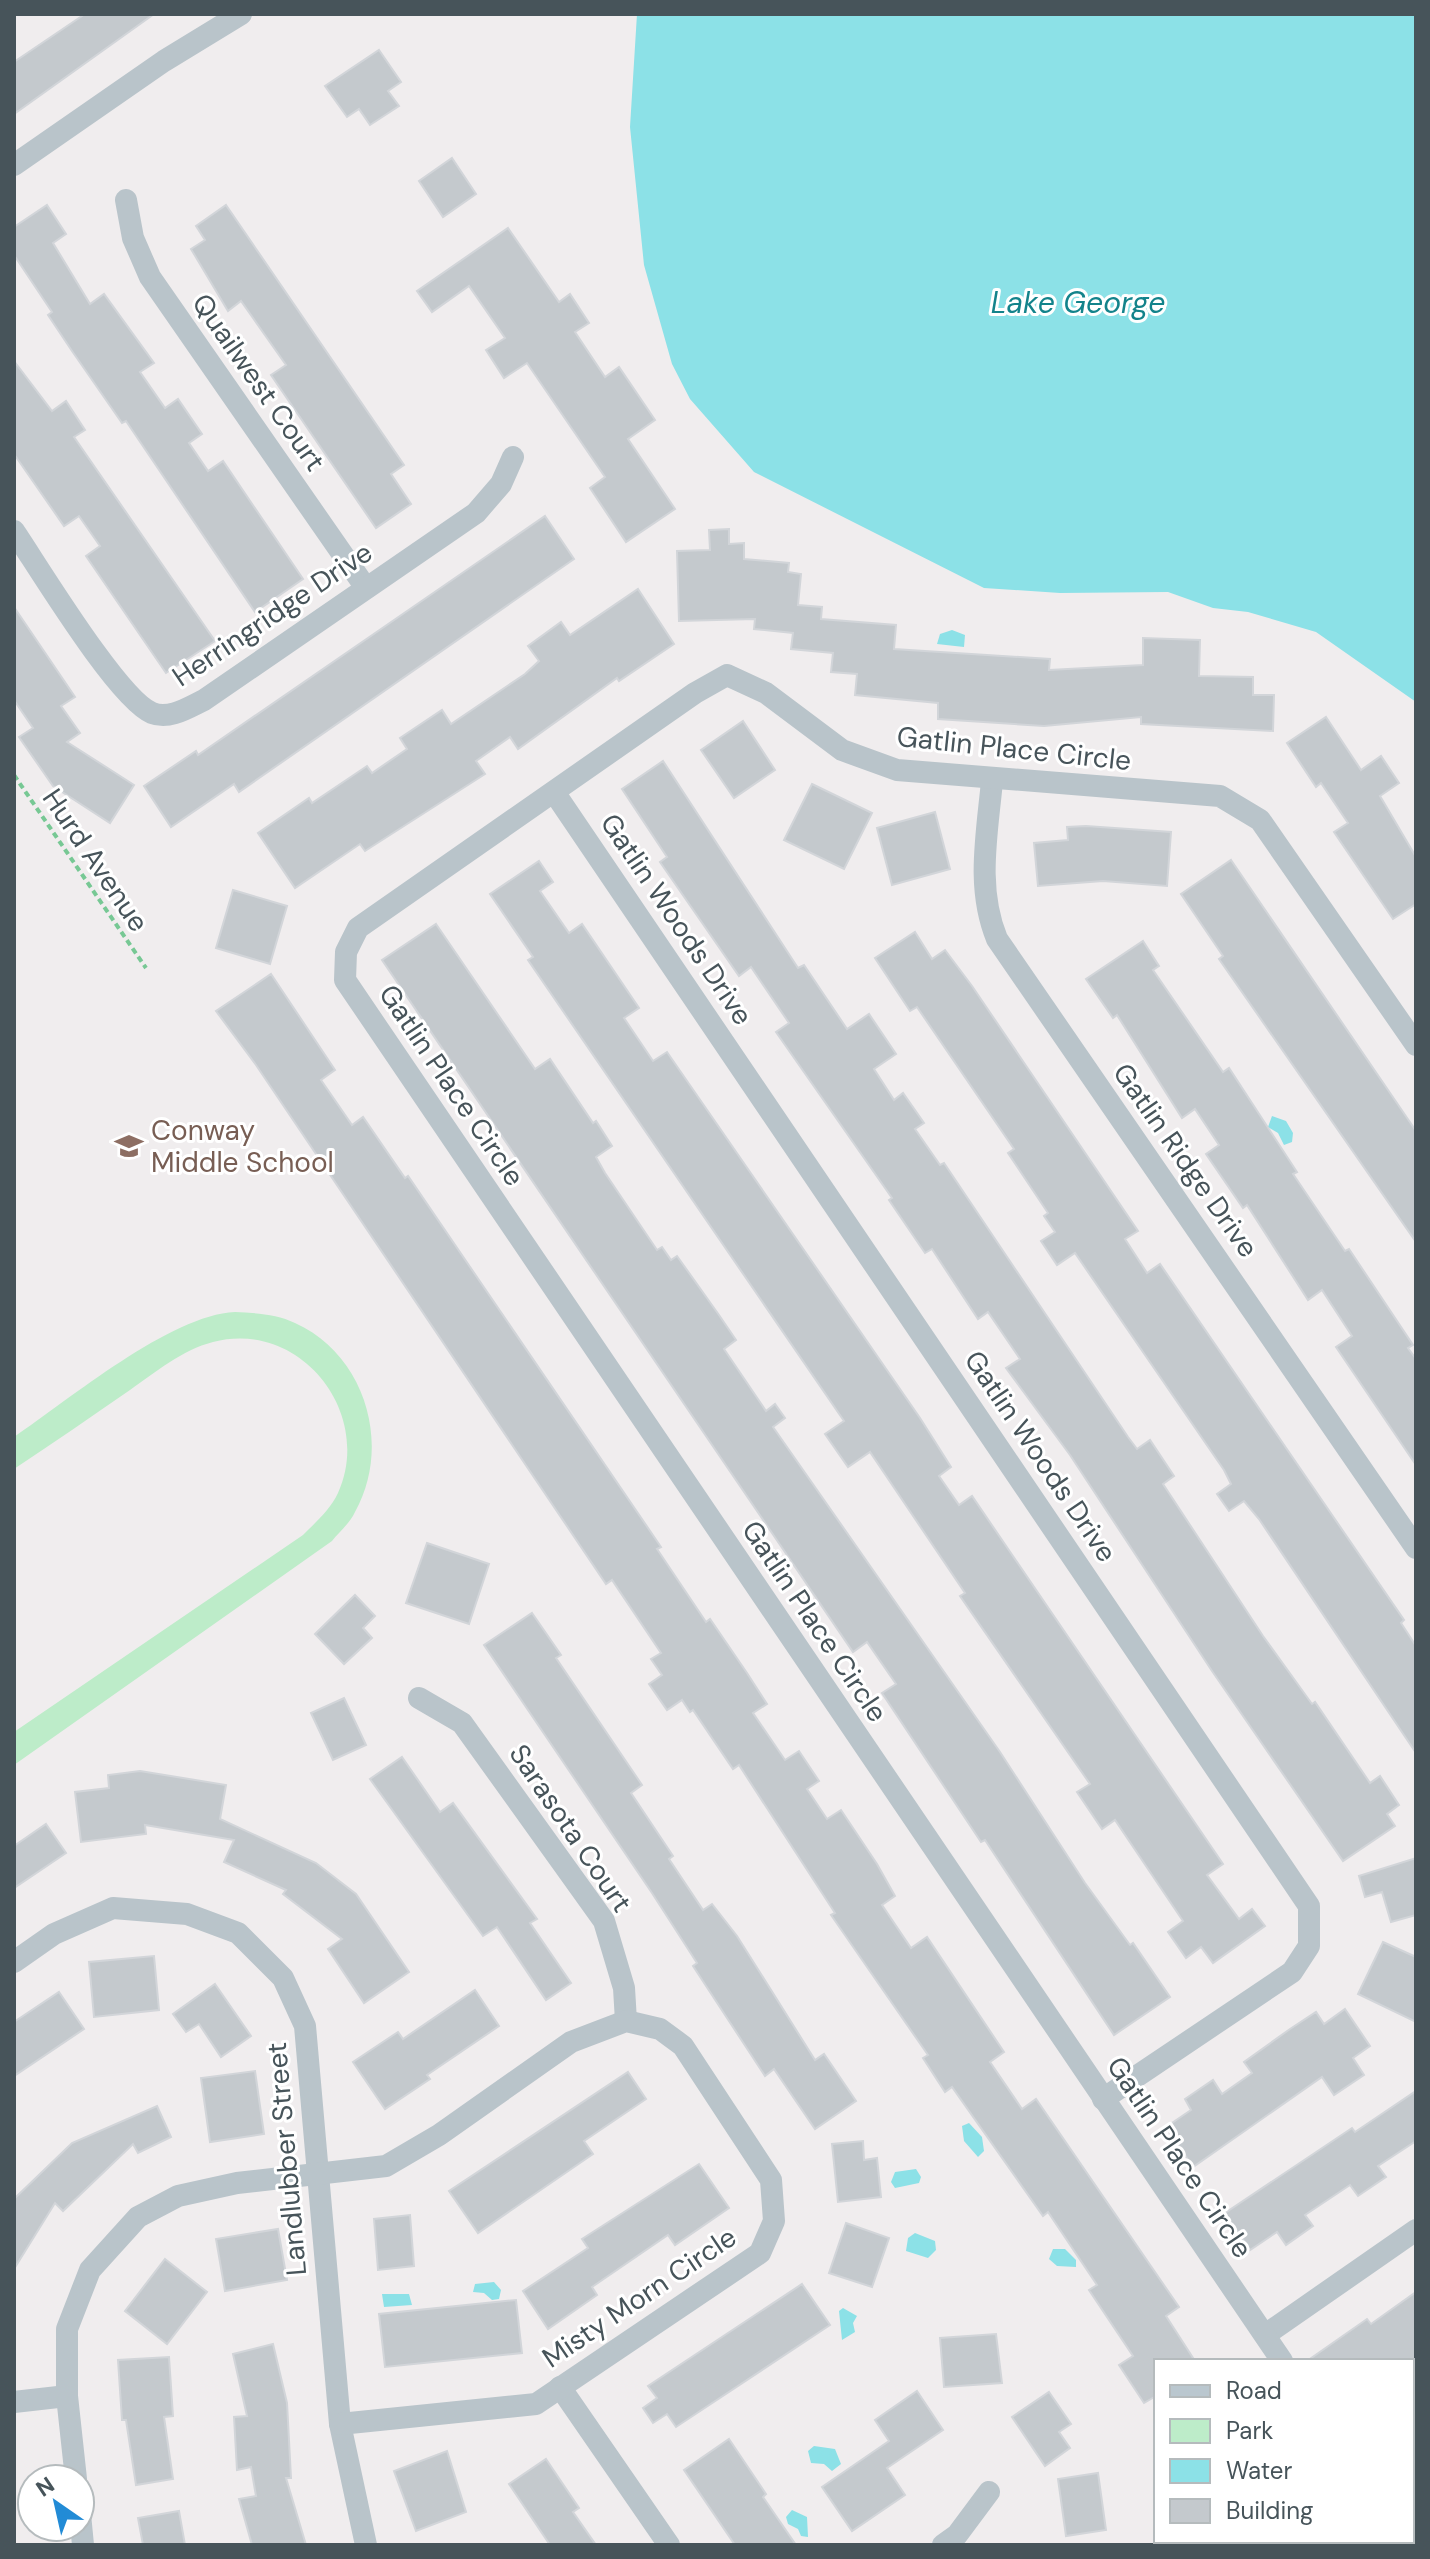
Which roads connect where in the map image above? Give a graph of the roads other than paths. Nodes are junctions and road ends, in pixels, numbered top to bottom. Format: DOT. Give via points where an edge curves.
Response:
graph roads {
  1 [pos="241,14"];
  2 [pos="14,165"];
  3 [pos="126,200"];
  4 [pos="513,457"];
  5 [pos="14,531"];
  6 [pos="366,588"];
  7 [pos="992,781"];
  8 [pos="554,792"];
  9 [pos="1416,1045"];
  10 [pos="1416,1548"];
  11 [pos="419,1698"];
  12 [pos="14,1962"];
  13 [pos="626,2021"];
  14 [pos="1103,2099"];
  15 [pos="319,2175"];
  16 [pos="1416,2230"];
  17 [pos="1265,2335"];
  18 [pos="1281,2359"];
  19 [pos="560,2387"];
  20 [pos="67,2396"];
  21 [pos="14,2402"];
  22 [pos="340,2424"];
  23 [pos="74,2463"];
  24 [pos="989,2492"];
  25 [pos="366,2545"];
  26 [pos="669,2545"];
  27 [pos="943,2545"];
  1 -- 2 [label="street"];
  3 -- 6 [label="street, Quailwest Court" via="133,238 150,277"];
  4 -- 6 [label="street, Herringridge Drive" via="501,484 476,513"];
  5 -- 6 [label="street, Herringridge Drive" via="125,694 153,713 175,714 204,700"];
  7 -- 8 [label="street, Gatlin Place Circle" via="897,770 842,750 766,693 727,675"];
  7 -- 9 [label="street, Gatlin Place Circle" via="1220,796 1260,820"];
  7 -- 10 [label="street, Gatlin Ridge Drive" via="983,888 997,939"];
  8 -- 14 [label="street, Gatlin Woods Drive" via="1309,1906 1309,1946 1292,1972"];
  8 -- 14 [label="street, Gatlin Place Circle" via="358,928 346,952 345,980"];
  11 -- 13 [label="street, Sarasota Court" via="462,1723 604,1921 624,1988"];
  12 -- 15 [label="street, Landlubber Street" via="54,1934 113,1908 187,1914 238,1933 283,1978 305,2026"];
  13 -- 15 [label="street" via="571,2042 386,2166"];
  13 -- 19 [label="street, Misty Morn Circle" via="660,2029 683,2046 771,2180 774,2221 760,2253"];
  14 -- 17 [label="street, Gatlin Place Circle"];
  15 -- 20 [label="street" via="237,2183 178,2196 138,2217 90,2270 84,2285 67,2329"];
  15 -- 22 [label="street, Landlubber Street"];
  16 -- 17 [label="street"];
  17 -- 18 [label="street, Gatlin Place Circle"];
  19 -- 22 [label="street, Misty Morn Circle" via="536,2404"];
  19 -- 26 [label="street"];
  20 -- 21 [label="street"];
  20 -- 23 [label="street"];
  22 -- 25 [label="street, Landlubber Street"];
  24 -- 27 [label="street" via="957,2535"];
}
